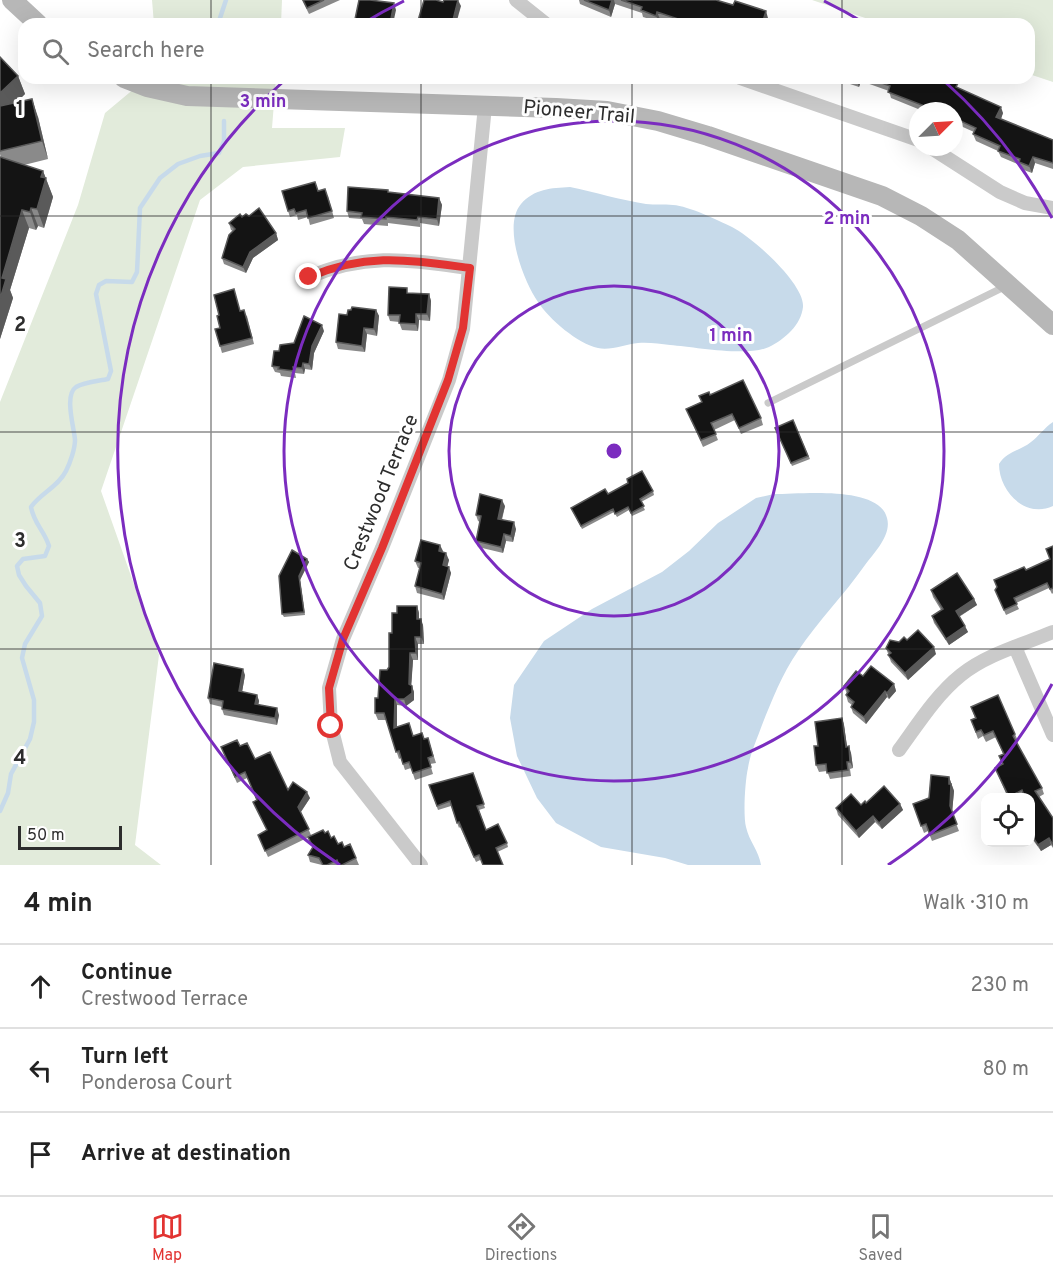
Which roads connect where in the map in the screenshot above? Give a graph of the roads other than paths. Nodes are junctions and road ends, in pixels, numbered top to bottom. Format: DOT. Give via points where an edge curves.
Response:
graph roads {
  1 [pos="12,0"];
  2 [pos="516,0"];
  3 [pos="32,18"];
  4 [pos="538,18"];
  5 [pos="139,84"];
  6 [pos="757,84"];
  7 [pos="484,106"];
  8 [pos="909,137"];
  9 [pos="944,156"];
  10 [pos="1053,208"];
  11 [pos="470,268"];
  12 [pos="309,277"];
  13 [pos="1009,285"];
  14 [pos="1053,325"];
  15 [pos="768,403"];
  16 [pos="1053,632"];
  17 [pos="1015,646"];
  18 [pos="1053,735"];
  19 [pos="899,750"];
  20 [pos="421,865"];
  1 -- 3 [label="main road"];
  2 -- 4 [label="street"];
  5 -- 7 [label="main road, Pioneer Trail" via="187,96"];
  6 -- 8 [label="street"];
  7 -- 11 [label="street, Crestwood Terrace"];
  7 -- 13 [label="main road, Pioneer Trail" via="607,111 658,121 841,180 921,216 958,240"];
  9 -- 10 [label="street" via="1000,192 1025,203"];
  11 -- 12 [label="street" via="405,259 362,261"];
  11 -- 20 [label="street, Crestwood Terrace" via="463,328 448,380 343,639 329,688 331,726 340,762"];
  13 -- 14 [label="main road, Pioneer Trail"];
  13 -- 15 [label="lane"];
  16 -- 17 [label="street"];
  17 -- 18 [label="street"];
  17 -- 19 [label="street" via="962,674 935,701"];
}
